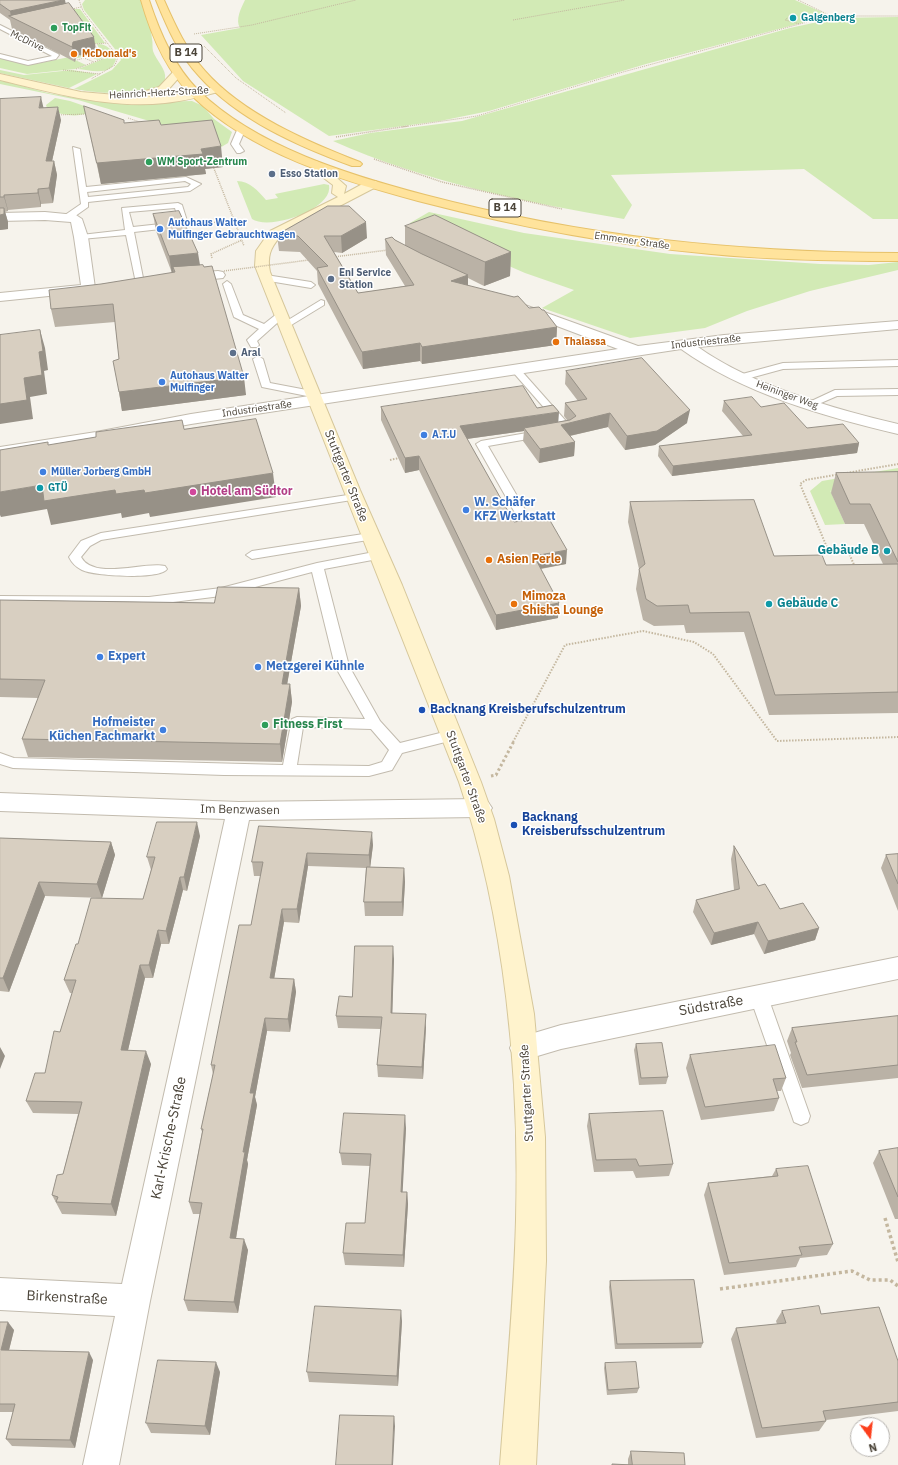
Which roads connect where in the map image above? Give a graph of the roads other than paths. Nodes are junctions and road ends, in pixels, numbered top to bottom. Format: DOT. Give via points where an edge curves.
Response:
graph roads {
  1 [pos="145,0"];
  2 [pos="160,0"];
  3 [pos="0,22"];
  4 [pos="15,25"];
  5 [pos="0,27"];
  6 [pos="0,31"];
  7 [pos="44,53"];
  8 [pos="0,56"];
  9 [pos="178,73"];
  10 [pos="0,77"];
  11 [pos="218,89"];
  12 [pos="196,93"];
  13 [pos="79,95"];
  14 [pos="144,95"];
  15 [pos="242,128"];
  16 [pos="76,150"];
  17 [pos="240,151"];
  18 [pos="368,163"];
  19 [pos="316,165"];
  20 [pos="387,175"];
  21 [pos="372,184"];
  22 [pos="416,184"];
  23 [pos="82,190"];
  24 [pos="338,193"];
  25 [pos="84,200"];
  26 [pos="322,209"];
  27 [pos="0,217"];
  28 [pos="68,217"];
  29 [pos="129,231"];
  30 [pos="81,237"];
  31 [pos="898,251"];
  32 [pos="898,257"];
  33 [pos="223,276"];
  34 [pos="266,278"];
  35 [pos="171,279"];
  36 [pos="155,281"];
  37 [pos="140,283"];
  38 [pos="125,284"];
  39 [pos="312,285"];
  40 [pos="103,286"];
  41 [pos="88,288"];
  42 [pos="0,297"];
  43 [pos="321,303"];
  44 [pos="511,304"];
  45 [pos="283,320"];
  46 [pos="898,326"];
  47 [pos="266,328"];
  48 [pos="684,344"];
  49 [pos="254,345"];
  50 [pos="638,350"];
  51 [pos="258,359"];
  52 [pos="898,364"];
  53 [pos="515,369"];
  54 [pos="739,378"];
  55 [pos="898,392"];
  56 [pos="314,397"];
  57 [pos="810,404"];
  58 [pos="898,430"];
  59 [pos="0,452"];
  60 [pos="354,497"];
  61 [pos="525,520"];
  62 [pos="375,546"];
  63 [pos="252,555"];
  64 [pos="317,567"];
  65 [pos="161,569"];
  66 [pos="0,600"];
  67 [pos="375,724"];
  68 [pos="452,735"];
  69 [pos="397,749"];
  70 [pos="0,758"];
  71 [pos="288,770"];
  72 [pos="0,802"];
  73 [pos="480,808"];
  74 [pos="239,811"];
  75 [pos="898,968"];
  76 [pos="759,998"];
  77 [pos="524,1048"];
  78 [pos="801,1116"];
  79 [pos="0,1294"];
  80 [pos="134,1301"];
  81 [pos="101,1465"];
  82 [pos="518,1465"];
  1 -- 9 [label="main road, B 14" via="151,22"];
  2 -- 11 [label="main road, B 14" via="173,31 187,54 202,74"];
  3 -- 4 [label="lane"];
  5 -- 8 [label="lane, McDrive" via="55,55 28,63"];
  6 -- 7 [label="lane"];
  9 -- 12 [label="main road, B 14"];
  9 -- 14 [label="street" via="163,89"];
  10 -- 13 [label="street, Heinrich-Hertz-Straße"];
  11 -- 12 [label="street, Heinrich-Hertz-Straße"];
  11 -- 18 [label="main road, B 14" via="280,130 340,158"];
  12 -- 13 [label="street, Heinrich-Hertz-Straße" via="140,100"];
  12 -- 14 [label="street, Heinrich-Hertz-Straße"];
  12 -- 15 [label="main road, B 14"];
  13 -- 14 [label="street, Heinrich-Hertz-Straße"];
  15 -- 17 [label="lane" via="235,144"];
  15 -- 19 [label="main road, B 14"];
  16 -- 23 [label="lane"];
  19 -- 21 [label="main road, B 14"];
  19 -- 24 [label="street" via="320,171 336,180 340,186"];
  20 -- 21 [label="main road"];
  21 -- 24 [label="street"];
  21 -- 26 [label="street, Stuttgarter Straße"];
  21 -- 32 [label="main road, Emmener Straße / B 14" via="512,221 600,237 741,253 822,258"];
  22 -- 31 [label="main road, Emmener Straße / B 14" via="510,209 626,230 755,245"];
  23 -- 25 [label="lane"];
  23 -- 25 [label="lane" via="186,179 197,184 190,189"];
  24 -- 26 [label="street"];
  25 -- 28 [label="lane" via="85,205"];
  26 -- 34 [label="street, Stuttgarter Straße" via="275,234 265,245 260,261"];
  27 -- 28 [label="street"];
  28 -- 30 [label="street" via="76,219"];
  29 -- 29 [label="lane" via="125,210 178,205 184,224"];
  29 -- 30 [label="lane"];
  29 -- 37 [label="lane"];
  30 -- 41 [label="street"];
  33 -- 35 [label="street"];
  33 -- 47 [label="lane" via="239,317"];
  34 -- 39 [label="lane"];
  34 -- 45 [label="street, Stuttgarter Straße"];
  36 -- 37 [label="street"];
  37 -- 38 [label="street"];
  40 -- 41 [label="street"];
  41 -- 42 [label="street"];
  43 -- 45 [label="lane"];
  44 -- 50 [label="street"];
  45 -- 47 [label="lane"];
  45 -- 56 [label="street, Stuttgarter Straße"];
  46 -- 48 [label="street, Industriestraße"];
  47 -- 49 [label="lane" via="252,340"];
  48 -- 50 [label="street, Industriestraße"];
  48 -- 54 [label="street, Heininger Weg" via="712,364"];
  50 -- 53 [label="street, Industriestraße"];
  51 -- 56 [label="lane" via="266,384"];
  52 -- 54 [label="lane" via="783,366"];
  53 -- 56 [label="street, Industriestraße"];
  53 -- 61 [label="lane" via="568,429 480,444"];
  54 -- 57 [label="street, Heininger Weg"];
  55 -- 57 [label="lane" via="835,393"];
  56 -- 59 [label="street, Industriestraße" via="191,419 138,433"];
  56 -- 60 [label="street, Stuttgarter Straße"];
  57 -- 58 [label="street, Heininger Weg"];
  60 -- 62 [label="street, Stuttgarter Straße"];
  60 -- 65 [label="lane" via="101,536 87,540 78,548 75,557 80,565 99,570 127,572"];
  62 -- 63 [label="lane"];
  62 -- 64 [label="lane"];
  62 -- 68 [label="street, Stuttgarter Straße"];
  64 -- 66 [label="lane" via="221,592 149,601"];
  64 -- 67 [label="lane" via="342,666"];
  67 -- 69 [label="lane"];
  67 -- 71 [label="lane" via="298,722"];
  68 -- 69 [label="lane"];
  68 -- 73 [label="street, Stuttgarter Straße"];
  69 -- 71 [label="lane" via="387,766 370,771"];
  70 -- 71 [label="lane" via="12,763"];
  72 -- 74 [label="street, Im Benzwasen"];
  73 -- 74 [label="street, Im Benzwasen"];
  73 -- 77 [label="street, Stuttgarter Straße" via="501,892 518,986"];
  74 -- 80 [label="street, Karl-Krische-Straße"];
  75 -- 76 [label="street, Südstraße"];
  76 -- 77 [label="street, Südstraße" via="561,1036"];
  76 -- 78 [label="lane"];
  77 -- 82 [label="street, Stuttgarter Straße" via="529,1112 530,1260"];
  79 -- 80 [label="street, Birkenstraße"];
  80 -- 81 [label="street, Karl-Krische-Straße"];
}
